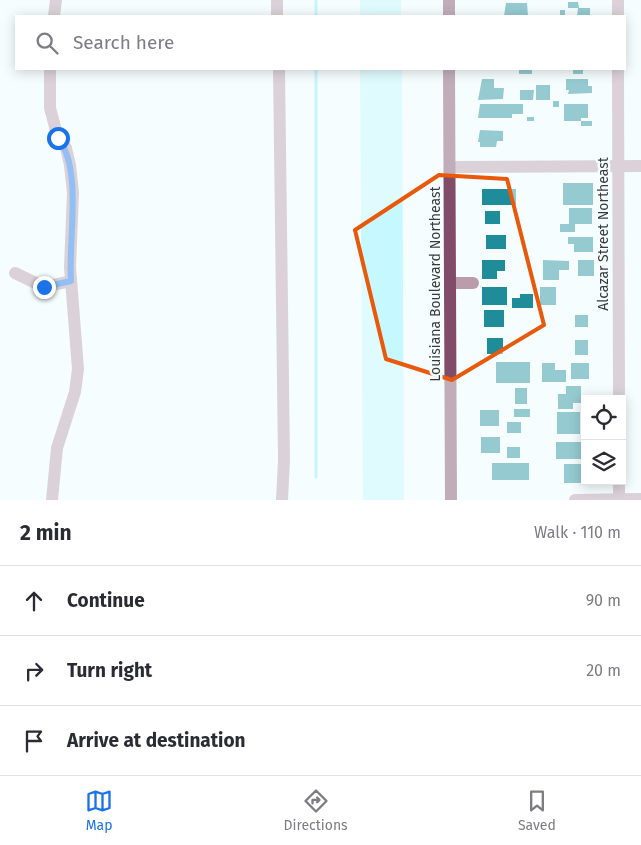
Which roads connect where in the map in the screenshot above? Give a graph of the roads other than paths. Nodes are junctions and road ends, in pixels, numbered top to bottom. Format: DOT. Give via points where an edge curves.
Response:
graph roads {
  1 [pos="56,0"];
  2 [pos="277,0"];
  3 [pos="449,0"];
  4 [pos="618,0"];
  5 [pos="54,15"];
  6 [pos="277,15"];
  7 [pos="449,15"];
  8 [pos="618,15"];
  9 [pos="50,70"];
  10 [pos="279,70"];
  11 [pos="449,70"];
  12 [pos="618,70"];
  13 [pos="618,166"];
  14 [pos="641,166"];
  15 [pos="450,167"];
  16 [pos="15,273"];
  17 [pos="71,281"];
  18 [pos="450,283"];
  19 [pos="472,283"];
  20 [pos="618,395"];
  21 [pos="619,485"];
  22 [pos="52,500"];
  23 [pos="282,500"];
  24 [pos="451,500"];
  25 [pos="574,500"];
  26 [pos="618,500"];
  27 [pos="641,500"];
  1 -- 5 [label="street"];
  2 -- 6 [label="street"];
  3 -- 7 [label="main road"];
  4 -- 8 [label="street"];
  9 -- 17 [label="street" via="50,108 58,138 66,148 73,193"];
  10 -- 23 [label="street"];
  11 -- 15 [label="main road, Louisiana Boulevard Northeast"];
  12 -- 13 [label="street, Alcazar Street Northeast"];
  13 -- 14 [label="street"];
  13 -- 15 [label="street"];
  13 -- 20 [label="street, Alcazar Street Northeast"];
  15 -- 18 [label="main road, Louisiana Boulevard Northeast"];
  16 -- 17 [label="street" via="44,287"];
  17 -- 22 [label="street" via="78,370 75,392 57,448"];
  18 -- 19 [label="street"];
  18 -- 24 [label="main road, Louisiana Boulevard Northeast"];
  21 -- 26 [label="street"];
  25 -- 26 [label="street"];
  26 -- 27 [label="street"];
}
